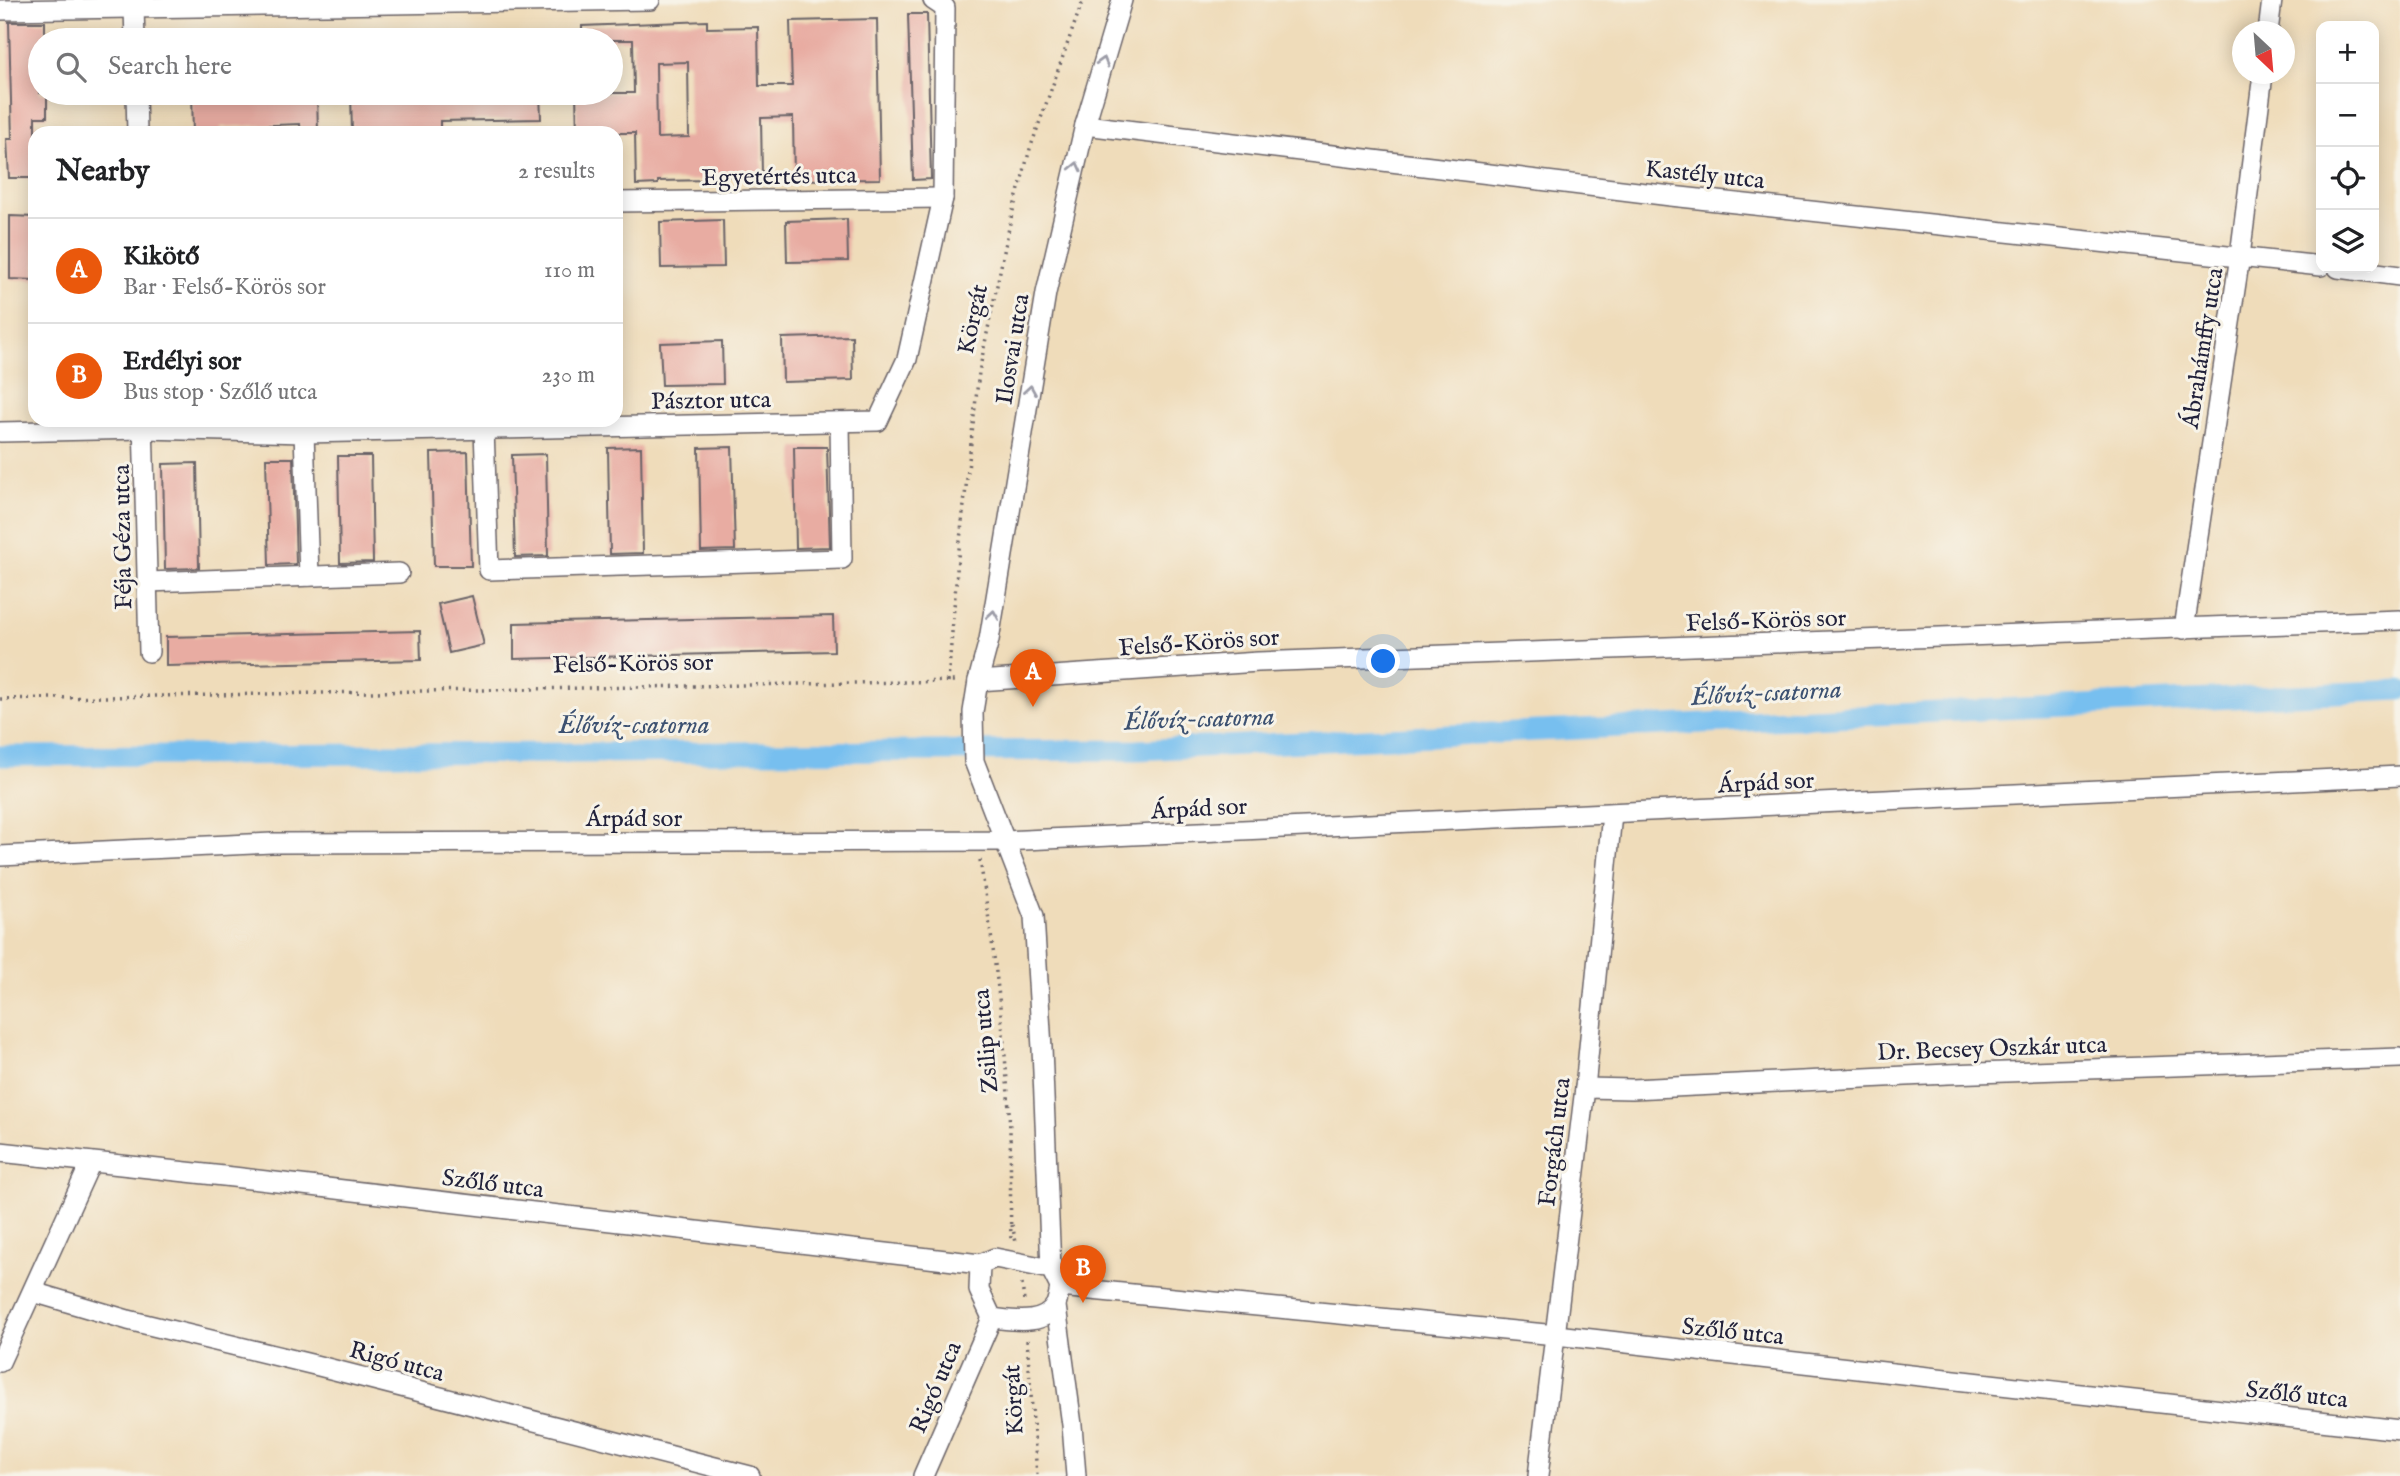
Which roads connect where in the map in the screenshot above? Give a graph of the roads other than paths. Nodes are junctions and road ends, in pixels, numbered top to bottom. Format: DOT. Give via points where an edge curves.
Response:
graph roads {
  1 [pos="650,0"];
  2 [pos="1122,0"];
  3 [pos="2272,0"];
  4 [pos="481,2"];
  5 [pos="939,4"];
  6 [pos="134,8"];
  7 [pos="0,10"];
  8 [pos="2269,21"];
  9 [pos="135,28"];
  10 [pos="2262,84"];
  11 [pos="136,105"];
  12 [pos="1085,125"];
  13 [pos="137,126"];
  14 [pos="943,198"];
  15 [pos="623,202"];
  16 [pos="2241,256"];
  17 [pos="2316,265"];
  18 [pos="2379,273"];
  19 [pos="2400,275"];
  20 [pos="840,422"];
  21 [pos="623,426"];
  22 [pos="102,427"];
  23 [pos="143,427"];
  24 [pos="183,427"];
  25 [pos="586,427"];
  26 [pos="484,429"];
  27 [pos="0,432"];
  28 [pos="304,433"];
  29 [pos="399,573"];
  30 [pos="309,576"];
  31 [pos="148,582"];
  32 [pos="2400,620"];
  33 [pos="2184,629"];
  34 [pos="149,652"];
  35 [pos="978,681"];
  36 [pos="2400,776"];
  37 [pos="1612,814"];
  38 [pos="1005,841"];
  39 [pos="0,856"];
  40 [pos="2400,1058"];
  41 [pos="1585,1088"];
  42 [pos="0,1153"];
  43 [pos="91,1162"];
  44 [pos="980,1264"];
  45 [pos="1056,1287"];
  46 [pos="33,1292"];
  47 [pos="992,1318"];
  48 [pos="1556,1335"];
  49 [pos="0,1362"];
  50 [pos="2400,1430"];
  51 [pos="750,1476"];
  52 [pos="923,1476"];
  53 [pos="1076,1476"];
  54 [pos="1538,1476"];
  1 -- 4 [label="street"];
  12 -- 2 [label="street, Ilosvai utca, one-way"];
  3 -- 8 [label="street"];
  4 -- 6 [label="street"];
  5 -- 14 [label="street"];
  6 -- 7 [label="street"];
  6 -- 9 [label="street"];
  10 -- 16 [label="street, Ábrahámffy utca"];
  11 -- 13 [label="street"];
  12 -- 16 [label="street, Kastély utca" via="1671,196"];
  35 -- 12 [label="street, Ilosvai utca, one-way" via="989,640 1046,293"];
  14 -- 15 [label="street, Egyetértés utca"];
  14 -- 20 [label="street, Pásztor utca" via="907,359 878,421"];
  16 -- 17 [label="street, Kastély utca"];
  16 -- 33 [label="street, Ábrahámffy utca"];
  18 -- 19 [label="street"];
  20 -- 21 [label="street, Pásztor utca"];
  20 -- 26 [label="street" via="842,559 489,570"];
  22 -- 27 [label="street, Pásztor utca"];
  23 -- 31 [label="street, Féja Géza utca"];
  24 -- 28 [label="street, Pásztor utca"];
  25 -- 26 [label="street, Pásztor utca"];
  26 -- 28 [label="street, Pásztor utca"];
  28 -- 30 [label="street"];
  29 -- 30 [label="street"];
  30 -- 31 [label="street"];
  31 -- 34 [label="street, Féja Géza utca"];
  32 -- 33 [label="street, Felső-Körös sor"];
  33 -- 35 [label="street, Felső-Körös sor" via="1258,662"];
  35 -- 38 [label="street, Ilosvai utca" via="972,712 974,761"];
  36 -- 37 [label="street, Árpád sor"];
  37 -- 38 [label="street, Árpád sor"];
  37 -- 41 [label="street, Forgách utca"];
  38 -- 39 [label="street, Árpád sor" via="272,843"];
  38 -- 45 [label="street, Ilosvai utca" via="1034,916"];
  40 -- 41 [label="street, Dr. Becsey Oszkár utca"];
  41 -- 48 [label="street, Forgách utca"];
  42 -- 43 [label="street, Szőlő utca"];
  43 -- 44 [label="street, Szőlő utca"];
  43 -- 46 [label="street"];
  44 -- 45 [label="street, Szőlő utca" via="995,1258 1021,1265"];
  44 -- 47 [label="street" via="979,1290"];
  45 -- 47 [label="street" via="1042,1316 1026,1322"];
  45 -- 48 [label="street, Szőlő utca"];
  45 -- 53 [label="street, Ilosvai utca"];
  46 -- 49 [label="street"];
  46 -- 51 [label="street, Rigó utca" via="128,1321"];
  47 -- 52 [label="street, Rigó utca"];
  48 -- 50 [label="street, Szőlő utca"];
  48 -- 54 [label="street, Forgách utca"];
}
